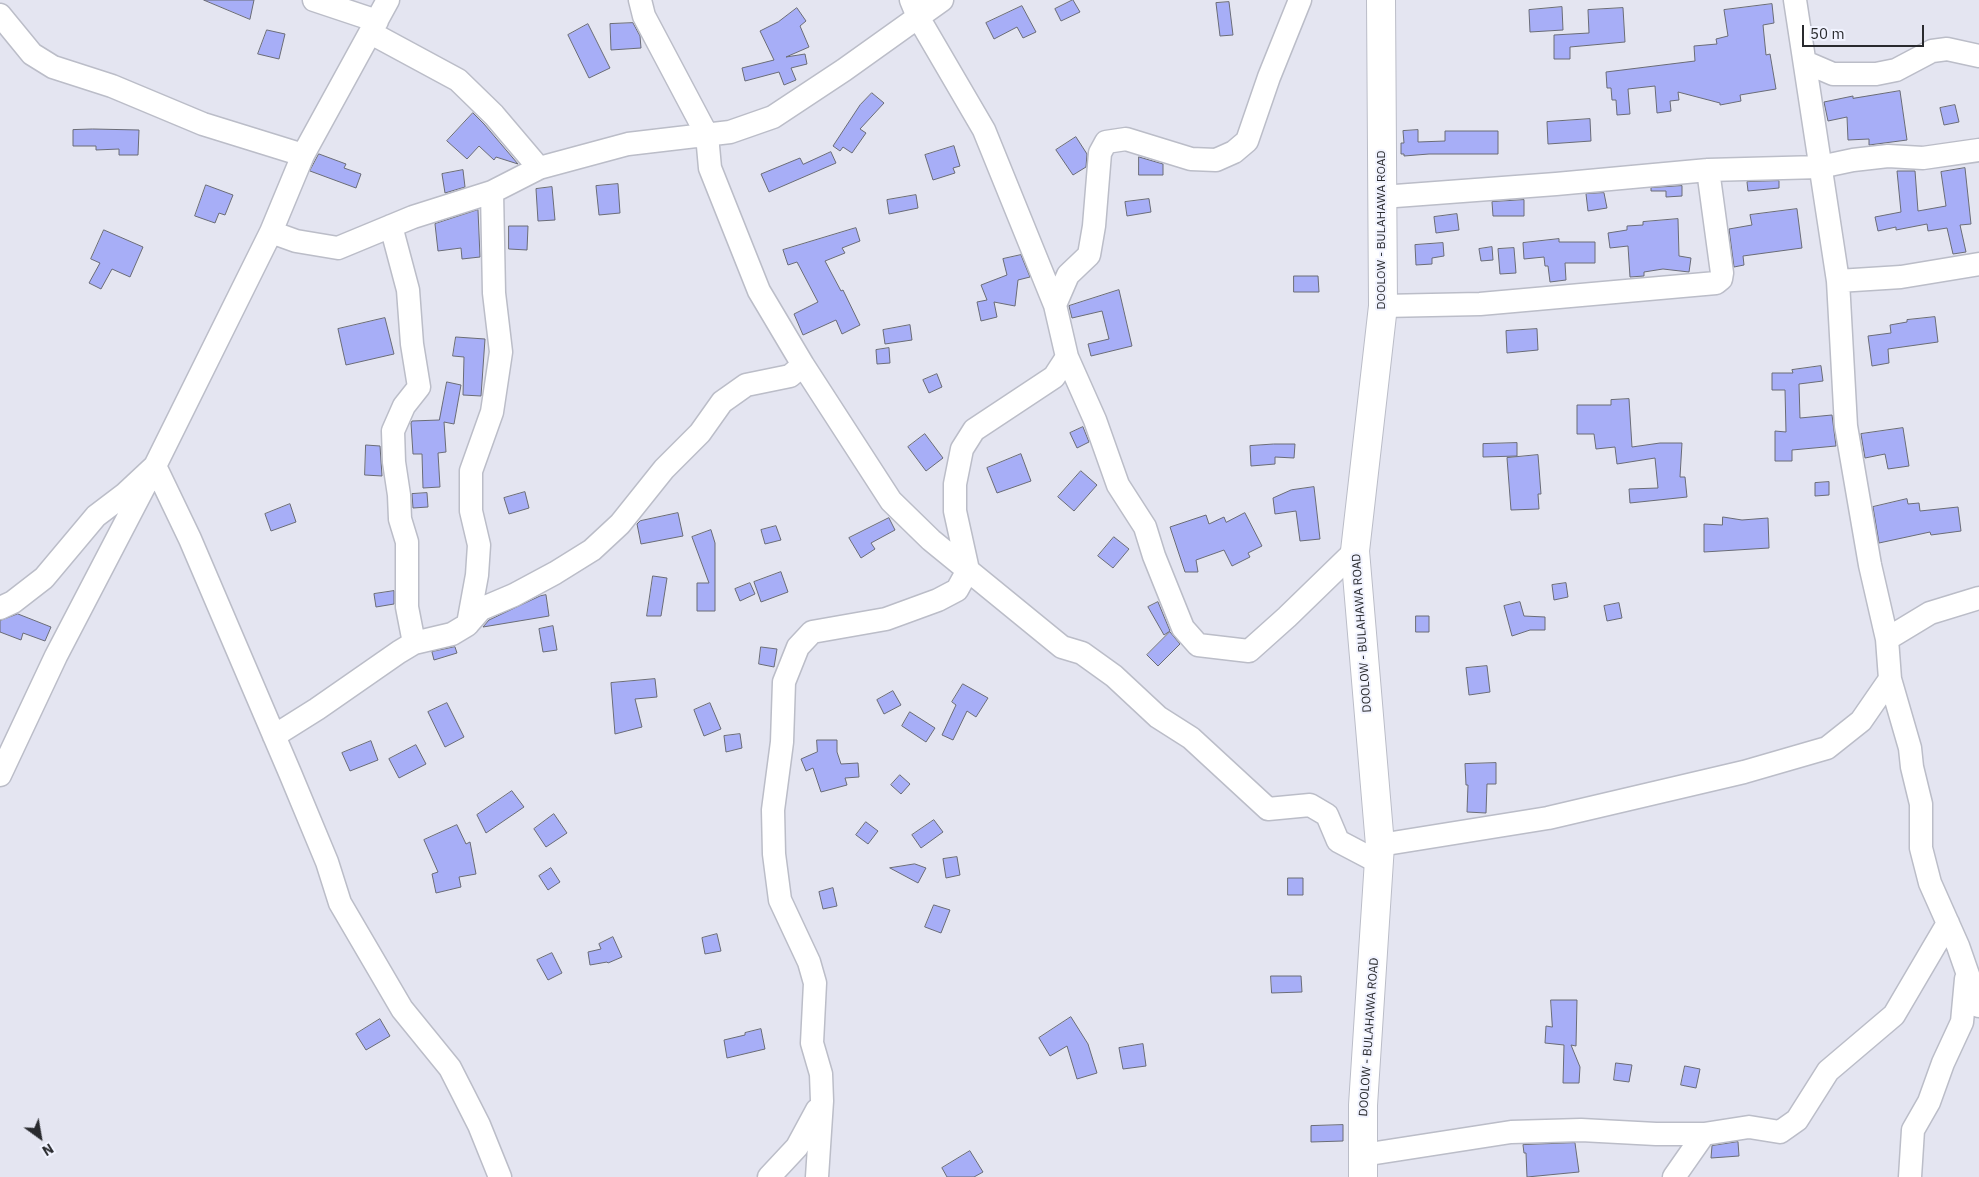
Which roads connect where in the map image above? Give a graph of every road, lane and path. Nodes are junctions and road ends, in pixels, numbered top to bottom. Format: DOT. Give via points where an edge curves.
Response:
graph roads {
  1 [pos="9,0"];
  2 [pos="314,0"];
  3 [pos="388,0"];
  4 [pos="640,0"];
  5 [pos="942,0"];
  6 [pos="1300,0"];
  7 [pos="1381,0"];
  8 [pos="1795,0"];
  9 [pos="0,1"];
  10 [pos="915,8"];
  11 [pos="0,15"];
  12 [pos="374,27"];
  13 [pos="1979,56"];
  14 [pos="1805,62"];
  15 [pos="707,135"];
  16 [pos="1979,150"];
  17 [pos="303,155"];
  18 [pos="1820,167"];
  19 [pos="539,168"];
  20 [pos="1708,170"];
  21 [pos="492,192"];
  22 [pos="1382,197"];
  23 [pos="391,226"];
  24 [pos="271,232"];
  25 [pos="1979,264"];
  26 [pos="1838,281"];
  27 [pos="1055,305"];
  28 [pos="1383,306"];
  29 [pos="1067,357"];
  30 [pos="803,365"];
  31 [pos="155,466"];
  32 [pos="1356,551"];
  33 [pos="968,570"];
  34 [pos="1979,598"];
  35 [pos="0,608"];
  36 [pos="467,626"];
  37 [pos="1887,640"];
  38 [pos="414,644"];
  39 [pos="1890,679"];
  40 [pos="274,736"];
  41 [pos="0,775"];
  42 [pos="1379,854"];
  43 [pos="1948,924"];
  44 [pos="1966,971"];
  45 [pos="1979,1006"];
  46 [pos="822,1100"];
  47 [pos="1704,1134"];
  48 [pos="1363,1166"];
  49 [pos="500,1177"];
  50 [pos="769,1177"];
  51 [pos="817,1177"];
  52 [pos="1674,1177"];
  53 [pos="1910,1177"];
  1 -- 9 [label="street"];
  2 -- 12 [label="street"];
  3 -- 12 [label="street"];
  4 -- 15 [label="street" via="644,16"];
  5 -- 10 [label="street"];
  6 -- 27 [label="street" via="1247,140 1234,152 1216,160 1191,159 1126,139 1106,142 1100,152 1089,255 1068,275"];
  7 -- 22 [label="main road, DOOLOW - BULAHAWA ROAD"];
  8 -- 14 [label="street"];
  10 -- 15 [label="street" via="772,117 730,132"];
  10 -- 27 [label="street" via="984,130"];
  11 -- 17 [label="street" via="32,54 53,67 112,86 202,124"];
  12 -- 17 [label="street"];
  12 -- 19 [label="street" via="458,80 494,114"];
  13 -- 14 [label="street" via="1947,49 1932,51 1896,70 1876,74 1833,74"];
  14 -- 18 [label="street"];
  15 -- 19 [label="street" via="628,144"];
  15 -- 30 [label="street" via="710,168 760,291"];
  16 -- 18 [label="street" via="1923,158 1888,156"];
  17 -- 24 [label="street"];
  18 -- 20 [label="street"];
  18 -- 26 [label="street"];
  19 -- 21 [label="street"];
  20 -- 22 [label="street"];
  20 -- 28 [label="street" via="1722,273 1716,283 1480,304"];
  21 -- 23 [label="street"];
  21 -- 36 [label="street" via="494,293 501,352 492,412 471,471 470,511 479,545"];
  22 -- 28 [label="main road, DOOLOW - BULAHAWA ROAD"];
  23 -- 24 [label="street" via="338,248 296,241"];
  23 -- 38 [label="street" via="408,290 419,387 404,406 392,431 400,519 407,542 408,607"];
  24 -- 31 [label="street"];
  25 -- 26 [label="street" via="1901,277"];
  26 -- 37 [label="street" via="1846,426 1870,565"];
  27 -- 29 [label="street"];
  28 -- 32 [label="main road, DOOLOW - BULAHAWA ROAD"];
  29 -- 32 [label="street" via="1096,420 1118,485 1145,527 1183,628 1198,645 1249,651"];
  29 -- 33 [label="street" via="1054,377 974,430 962,449 955,484 955,511"];
  30 -- 33 [label="street" via="891,501"];
  30 -- 36 [label="street" via="790,376 746,384 722,402 700,433 664,469 620,524 592,550 514,595 481,609"];
  31 -- 35 [label="street" via="96,516 44,578"];
  31 -- 40 [label="street" via="190,539"];
  31 -- 41 [label="street" via="56,656"];
  32 -- 42 [label="main road, DOOLOW - BULAHAWA ROAD"];
  33 -- 42 [label="street" via="1062,647 1082,653 1114,676 1158,717 1191,738 1268,809 1310,805 1327,815 1338,841"];
  33 -- 46 [label="street" via="957,590 938,600 886,619 812,632 798,647 784,682 782,742 773,810 774,854 780,900 809,962 815,983 812,1043 821,1074"];
  34 -- 37 [label="street" via="1930,613"];
  36 -- 38 [label="street" via="452,634"];
  37 -- 39 [label="street"];
  38 -- 40 [label="street"];
  39 -- 42 [label="street" via="1861,721 1827,748 1744,772"];
  39 -- 43 [label="street" via="1910,748 1921,804 1921,848 1930,882"];
  40 -- 49 [label="street" via="327,862 340,903 402,1008 450,1068 479,1125"];
  42 -- 48 [label="main road, DOOLOW - BULAHAWA ROAD" via="1363,1105"];
  43 -- 44 [label="street"];
  43 -- 47 [label="street" via="1894,1015 1828,1071 1797,1120 1780,1132 1748,1127"];
  44 -- 45 [label="street"];
  44 -- 53 [label="street" via="1962,1022 1929,1102 1913,1130"];
  46 -- 50 [label="street" via="798,1147"];
  46 -- 51 [label="street"];
  47 -- 48 [label="street" via="1581,1130 1510,1132"];
  47 -- 52 [label="street"];
}
